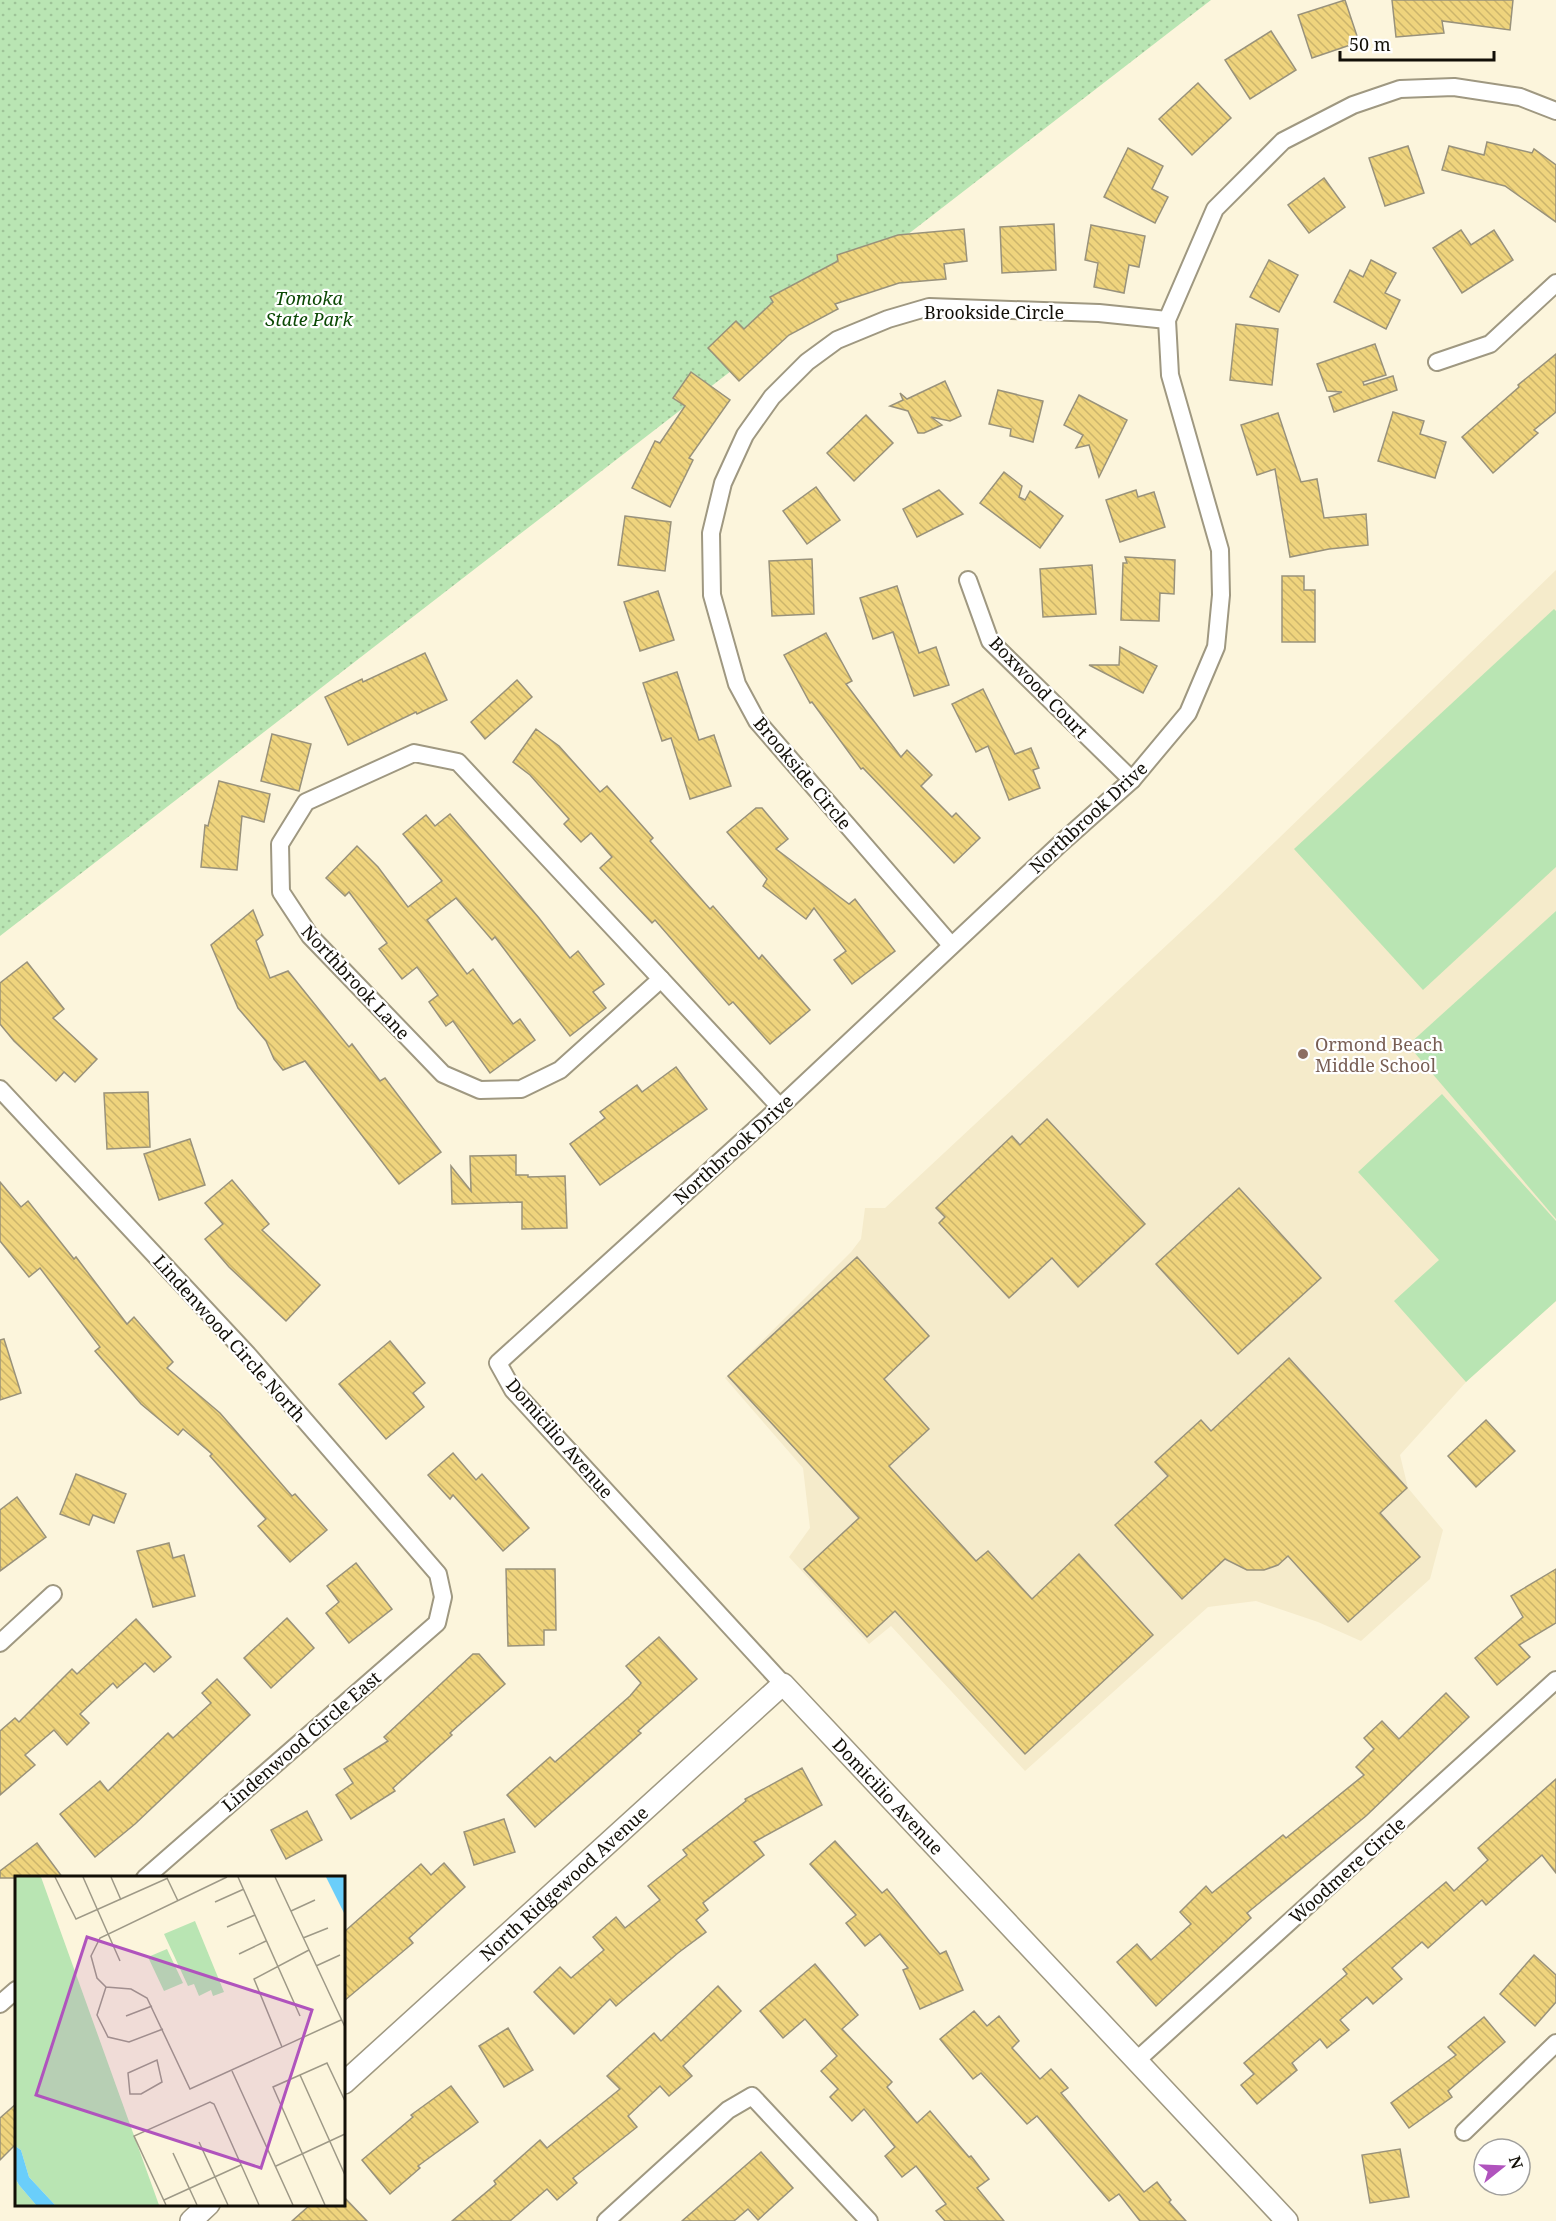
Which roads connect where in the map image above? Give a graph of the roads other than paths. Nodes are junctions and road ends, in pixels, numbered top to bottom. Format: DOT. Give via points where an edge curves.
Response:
graph roads {
  1 [pos="1556,111"];
  2 [pos="1556,283"];
  3 [pos="1167,320"];
  4 [pos="1437,362"];
  5 [pos="968,580"];
  6 [pos="1132,780"];
  7 [pos="951,945"];
  8 [pos="661,979"];
  9 [pos="0,1089"];
  10 [pos="780,1107"];
  11 [pos="498,1363"];
  12 [pos="53,1594"];
  13 [pos="443,1597"];
  14 [pos="0,1643"];
  15 [pos="1556,1680"];
  16 [pos="783,1684"];
  17 [pos="147,1876"];
  18 [pos="15,1991"];
  19 [pos="0,2004"];
  20 [pos="1556,2043"];
  21 [pos="1137,2060"];
  22 [pos="345,2082"];
  23 [pos="1464,2132"];
  24 [pos="208,2206"];
  25 [pos="191,2221"];
  26 [pos="606,2221"];
  27 [pos="869,2221"];
  28 [pos="1287,2221"];
  1 -- 3 [label="street, Northbrook Drive" via="1520,97 1454,87 1400,89 1353,105 1283,141 1215,209"];
  2 -- 4 [label="street" via="1490,344"];
  3 -- 6 [label="street, Northbrook Drive" via="1170,375 1220,550 1221,596 1216,647 1188,713"];
  3 -- 7 [label="street, Brookside Circle" via="1099,313 929,307 888,319 837,340 807,362 779,390 745,435 723,483 711,533 712,595 737,684 756,721"];
  5 -- 6 [label="street, Boxwood Court" via="990,641"];
  6 -- 7 [label="street, Northbrook Drive"];
  7 -- 10 [label="street, Northbrook Drive"];
  8 -- 8 [label="street, Northbrook Lane" via="458,762 414,753 338,787 306,802 280,844 281,892 310,936 442,1074 480,1090 521,1089 560,1070"];
  8 -- 10 [label="street, Northbrook Lane"];
  9 -- 13 [label="street, Lindenwood Circle North" via="249,1356 438,1574"];
  10 -- 11 [label="street, Northbrook Drive"];
  11 -- 16 [label="street, Domicilio Avenue" via="513,1390"];
  12 -- 14 [label="street"];
  13 -- 17 [label="street, Lindenwood Circle East" via="436,1623"];
  15 -- 21 [label="street, Woodmere Circle"];
  16 -- 21 [label="street, Domicilio Avenue"];
  16 -- 22 [label="street, North Ridgewood Avenue"];
  18 -- 19 [label="street"];
  20 -- 23 [label="street"];
  21 -- 28 [label="street, Domicilio Avenue"];
  24 -- 25 [label="street"];
  26 -- 27 [label="street" via="728,2110 752,2096"];
}
